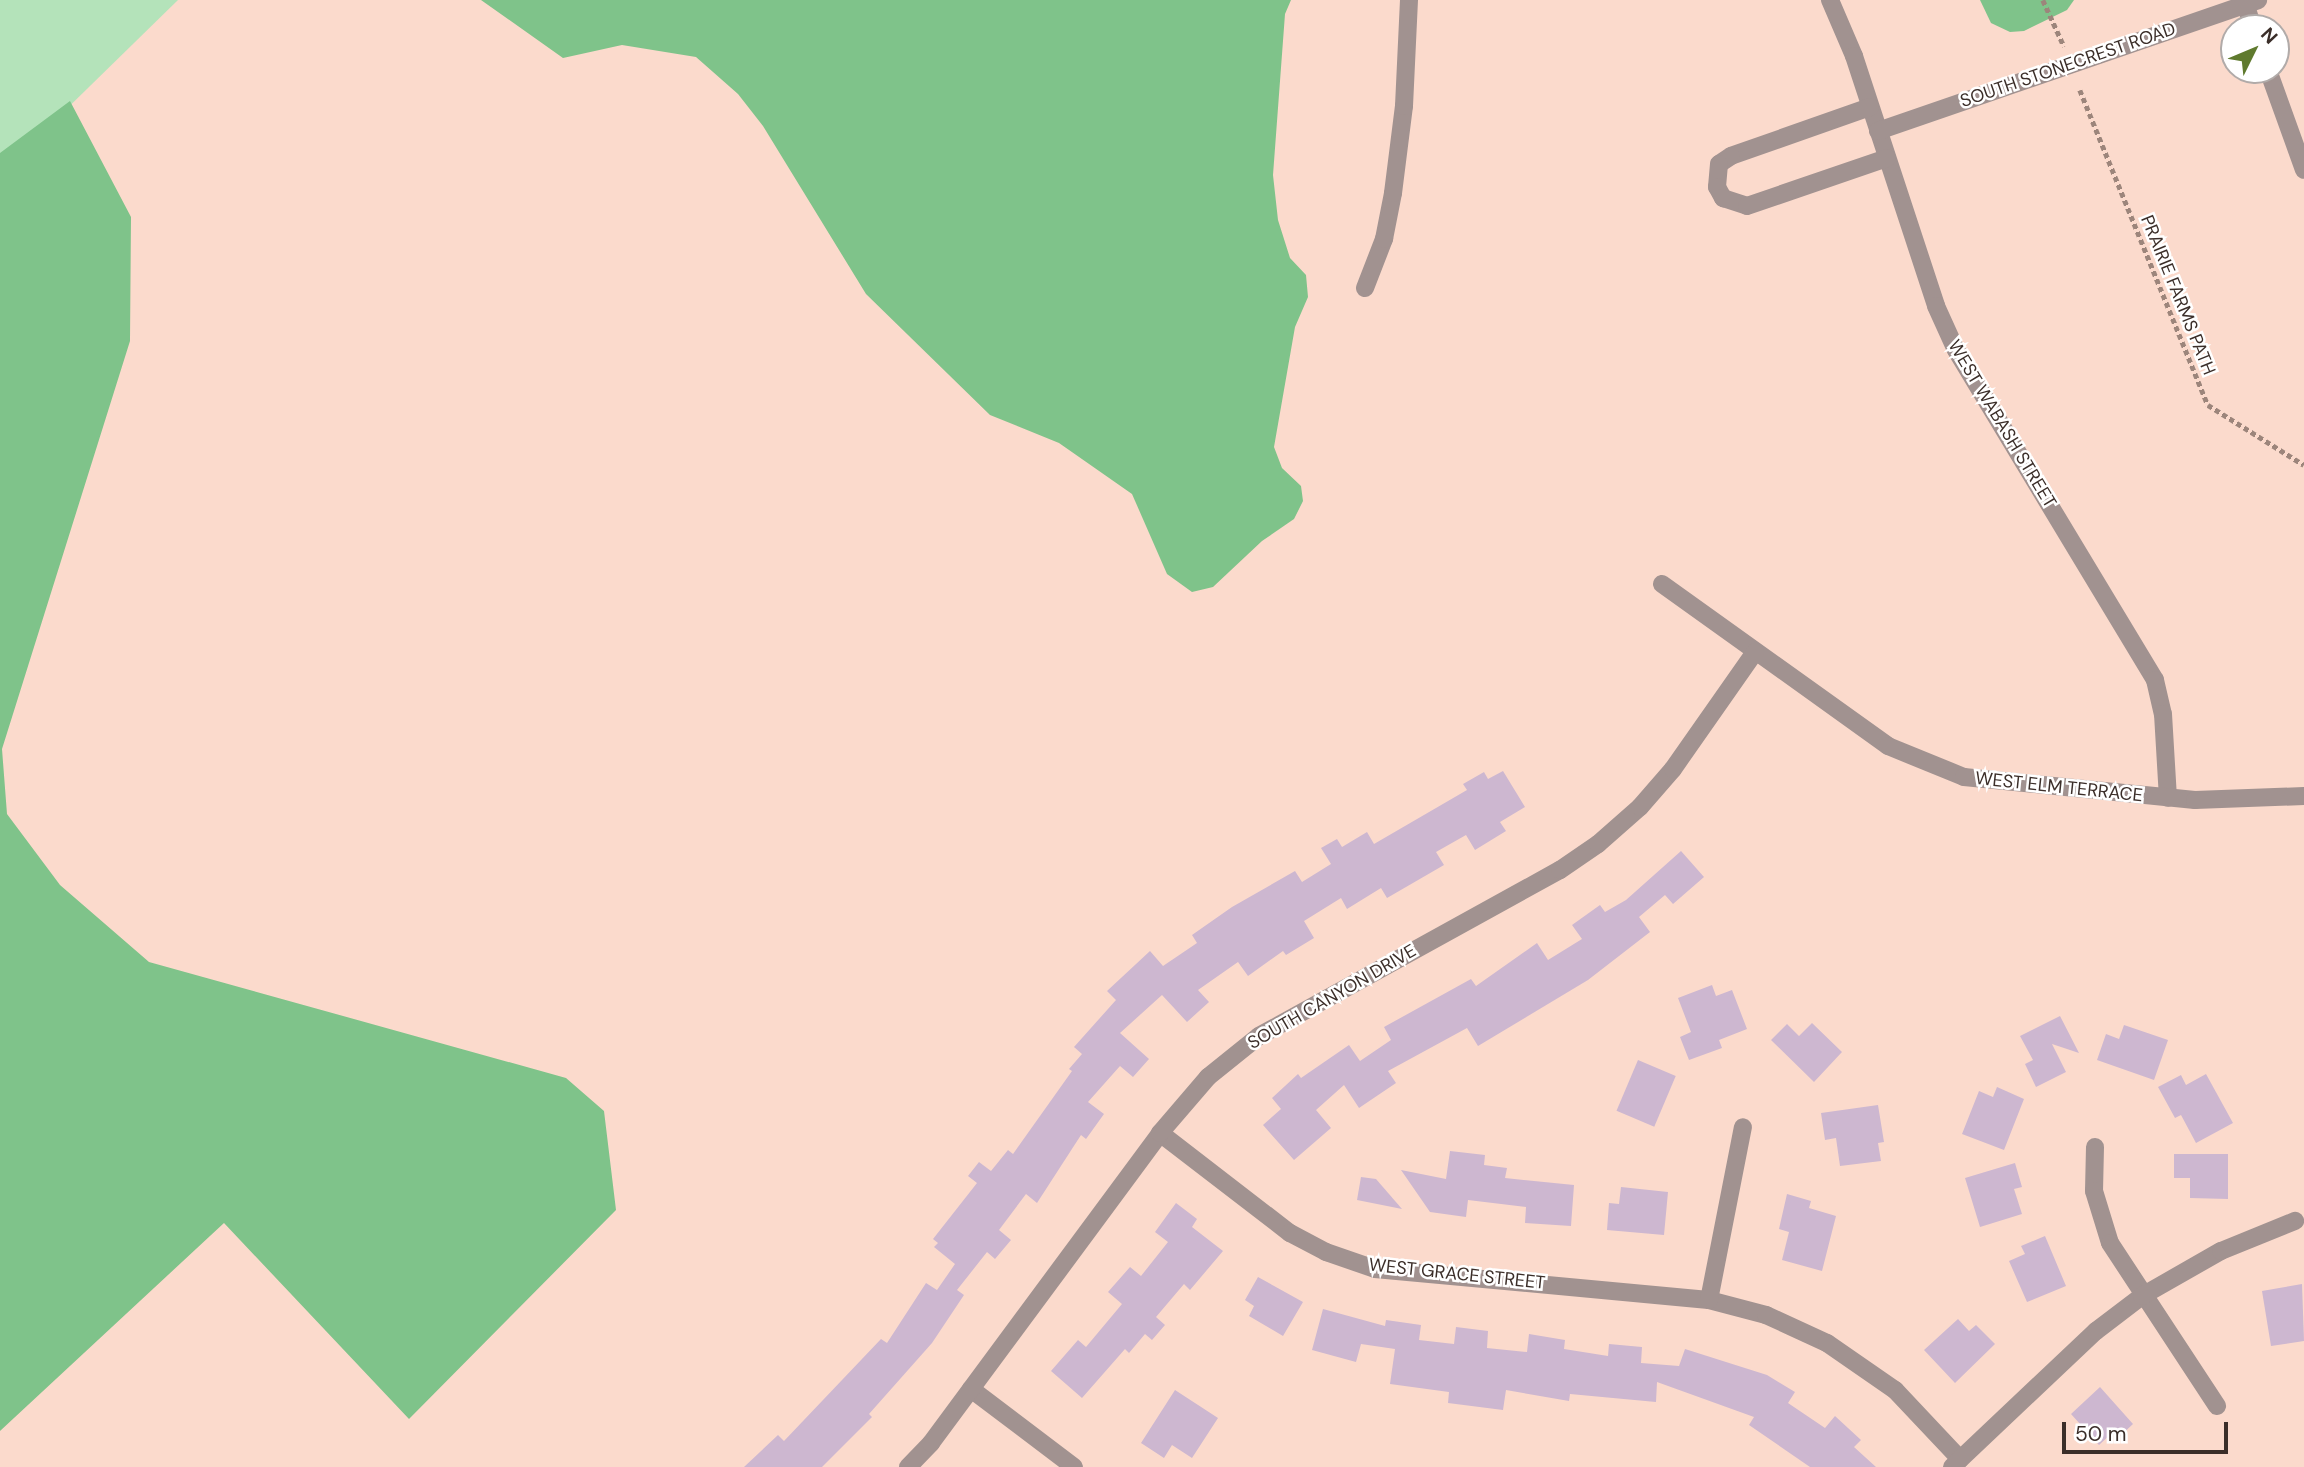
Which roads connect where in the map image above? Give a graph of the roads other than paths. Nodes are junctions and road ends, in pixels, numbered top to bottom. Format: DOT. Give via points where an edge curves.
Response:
graph roads {
  1 [pos="1409,0"];
  2 [pos="1830,0"];
  3 [pos="2249,1"];
  4 [pos="2273,84"];
  5 [pos="1870,107"];
  6 [pos="1878,131"];
  7 [pos="1887,158"];
  8 [pos="2304,170"];
  9 [pos="1365,288"];
  10 [pos="1662,584"];
  11 [pos="1755,652"];
  12 [pos="2304,796"];
  13 [pos="2168,798"];
  14 [pos="1743,1127"];
  15 [pos="1160,1133"];
  16 [pos="2095,1147"];
  17 [pos="2295,1221"];
  18 [pos="2142,1296"];
  19 [pos="1709,1300"];
  20 [pos="971,1389"];
  21 [pos="2217,1406"];
  22 [pos="1956,1463"];
  23 [pos="908,1467"];
  24 [pos="1074,1467"];
  1 -- 9 [label="street" via="1404,106 1393,193 1384,239"];
  2 -- 5 [label="street, WEST WABASH STREET"];
  3 -- 6 [label="street, SOUTH STONECREST ROAD"];
  4 -- 8 [label="street"];
  5 -- 6 [label="street, WEST WABASH STREET"];
  5 -- 7 [label="street" via="1731,156 1718,164 1717,187 1723,198 1747,206"];
  6 -- 7 [label="street, WEST WABASH STREET"];
  7 -- 13 [label="street, WEST WABASH STREET" via="1956,350 2155,680 2164,715"];
  10 -- 11 [label="street, WEST ELM TERRACE"];
  11 -- 13 [label="street, WEST ELM TERRACE" via="1858,726 1930,766 1992,783"];
  11 -- 15 [label="street, SOUTH CANYON DRIVE" via="1673,769 1640,807 1598,844 1560,870 1259,1036 1208,1077"];
  12 -- 13 [label="street, WEST ELM TERRACE" via="2248,801"];
  14 -- 19 [label="street"];
  15 -- 19 [label="street, WEST GRACE STREET" via="1290,1233 1326,1252 1376,1269"];
  15 -- 20 [label="street, SOUTH CANYON DRIVE"];
  16 -- 18 [label="street" via="2094,1191 2110,1243"];
  17 -- 18 [label="street" via="2221,1251"];
  18 -- 21 [label="street"];
  18 -- 22 [label="street" via="2096,1331"];
  19 -- 22 [label="street, WEST GRACE STREET" via="1766,1315 1827,1343 1895,1390"];
  20 -- 23 [label="street, SOUTH CANYON DRIVE"];
  20 -- 24 [label="street"];
}
